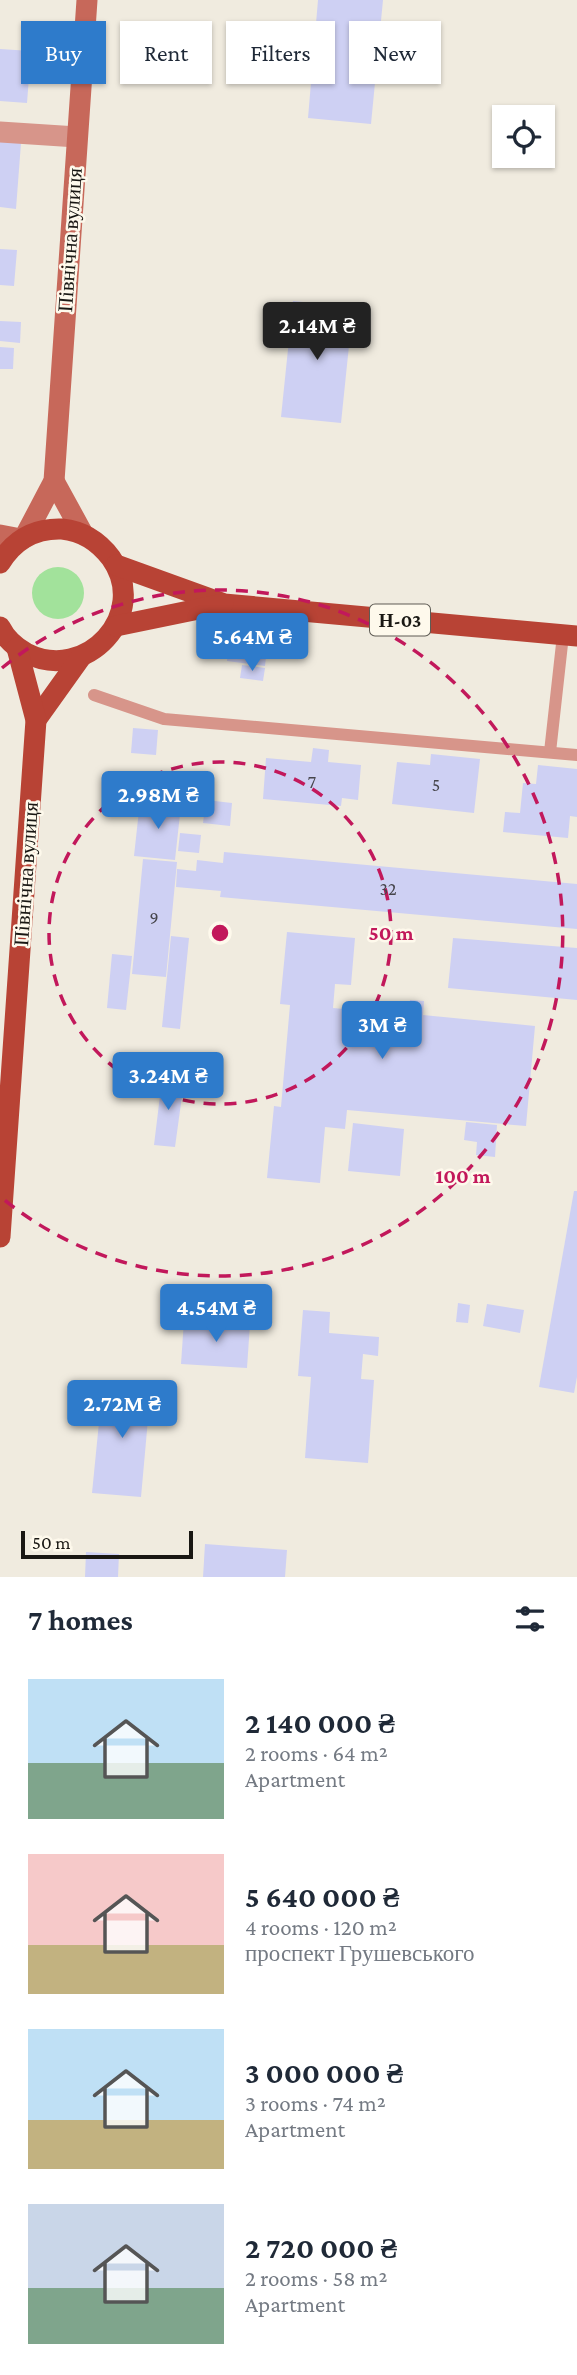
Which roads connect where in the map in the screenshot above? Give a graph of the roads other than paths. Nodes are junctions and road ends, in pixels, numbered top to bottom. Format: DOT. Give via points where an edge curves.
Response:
graph roads {
  1 [pos="87,0"];
  2 [pos="0,132"];
  3 [pos="77,137"];
  4 [pos="54,481"];
  5 [pos="83,534"];
  6 [pos="15,537"];
  7 [pos="0,563"];
  8 [pos="116,565"];
  9 [pos="224,604"];
  10 [pos="116,626"];
  11 [pos="0,627"];
  12 [pos="570,635"];
  13 [pos="10,646"];
  14 [pos="81,657"];
  15 [pos="94,695"];
  16 [pos="36,720"];
  17 [pos="550,752"];
  18 [pos="577,755"];
  19 [pos="0,1237"];
  1 -- 3 [label="main road, Північна вулиця"];
  2 -- 3 [label="street"];
  3 -- 4 [label="main road, Північна вулиця"];
  4 -- 5 [label="main road"];
  4 -- 6 [label="main road, Північна вулиця"];
  5 -- 6 [label="main road" via="53,529"];
  5 -- 8 [label="main road, Н-03" via="103,547"];
  6 -- 7 [label="main road"];
  8 -- 9 [label="main road, Н-03"];
  8 -- 10 [label="main road" via="123,596"];
  9 -- 10 [label="main road, Н-03"];
  9 -- 12 [label="main road, Н-03"];
  10 -- 14 [label="main road" via="101,644"];
  11 -- 13 [label="main road"];
  12 -- 17 [label="lane"];
  13 -- 14 [label="main road" via="59,662"];
  13 -- 16 [label="main road, Північна вулиця"];
  14 -- 16 [label="main road"];
  15 -- 17 [label="lane" via="164,719"];
  16 -- 19 [label="main road, Північна вулиця"];
  17 -- 18 [label="lane"];
}
